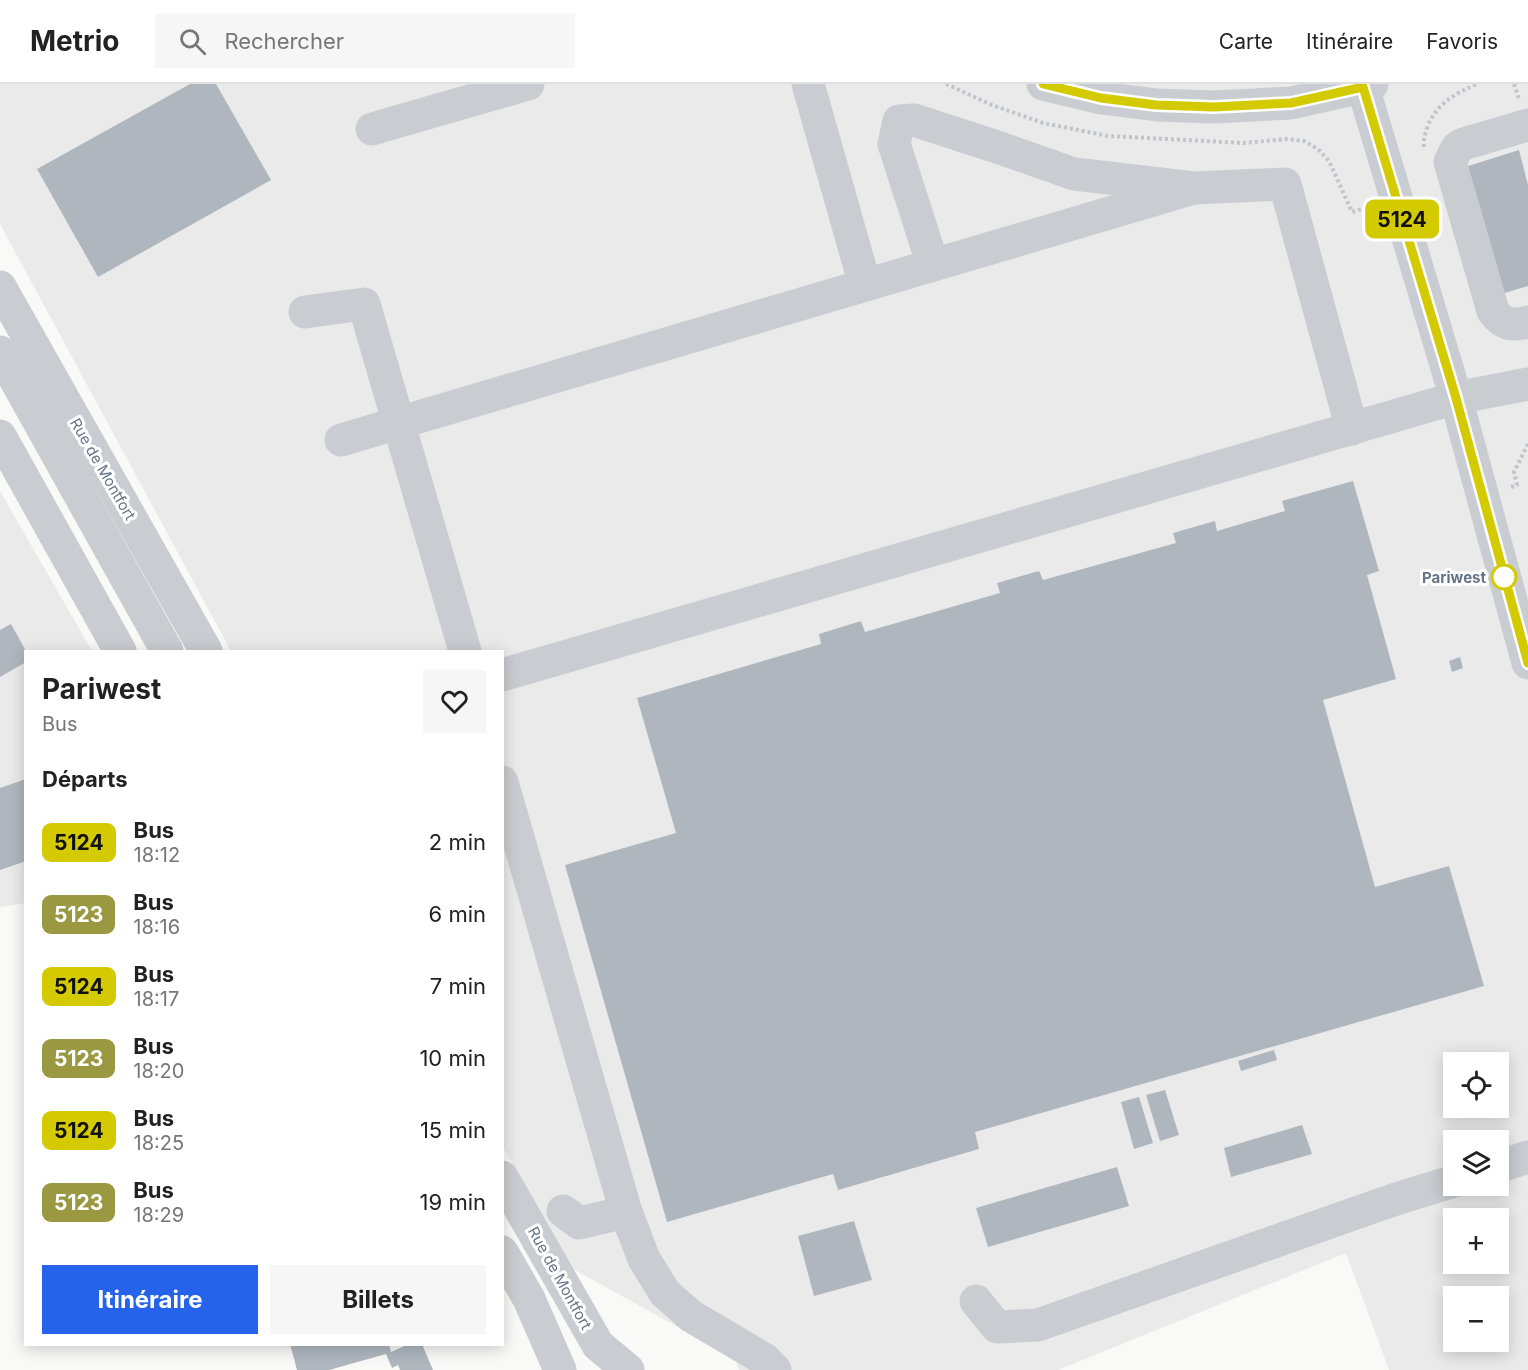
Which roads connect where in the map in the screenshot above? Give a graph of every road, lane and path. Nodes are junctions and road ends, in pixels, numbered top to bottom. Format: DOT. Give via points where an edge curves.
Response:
graph roads {
  1 [pos="528,84"];
  2 [pos="808,84"];
  3 [pos="946,84"];
  4 [pos="1043,84"];
  5 [pos="1267,84"];
  6 [pos="1477,84"];
  7 [pos="1367,86"];
  8 [pos="1240,106"];
  9 [pos="1528,125"];
  10 [pos="372,129"];
  11 [pos="1424,153"];
  12 [pos="1194,188"];
  13 [pos="1396,199"];
  14 [pos="933,265"];
  15 [pos="866,285"];
  16 [pos="0,287"];
  17 [pos="305,312"];
  18 [pos="1528,322"];
  19 [pos="0,352"];
  20 [pos="1528,384"];
  21 [pos="1456,398"];
  22 [pos="398,422"];
  23 [pos="1352,429"];
  24 [pos="0,436"];
  25 [pos="341,440"];
  26 [pos="119,650"];
  27 [pos="166,650"];
  28 [pos="205,650"];
  29 [pos="465,650"];
  30 [pos="1528,663"];
  31 [pos="504,674"];
  32 [pos="504,789"];
  33 [pos="1528,1157"];
  34 [pos="1509,1163"];
  35 [pos="504,1180"];
  36 [pos="1443,1185"];
  37 [pos="563,1211"];
  38 [pos="626,1212"];
  39 [pos="504,1258"];
  40 [pos="516,1292"];
  41 [pos="976,1301"];
  42 [pos="560,1370"];
  43 [pos="628,1370"];
  44 [pos="775,1370"];
  1 -- 10 [label="street"];
  2 -- 15 [label="street"];
  3 -- 13 [label="path" via="1043,123 1108,136 1243,143 1304,141 1329,161 1352,212"];
  4 -- 8 [label="street" via="1101,98 1156,105"];
  5 -- 8 [label="street"];
  6 -- 11 [label="path" via="1440,105 1429,123"];
  7 -- 8 [label="street" via="1291,103"];
  7 -- 13 [label="street"];
  9 -- 18 [label="street" via="1463,144 1450,162 1493,311 1501,321 1515,325"];
  12 -- 14 [label="street"];
  12 -- 14 [label="street" via="1074,174 914,120 899,122 894,144"];
  12 -- 23 [label="street" via="1285,184"];
  13 -- 21 [label="street"];
  14 -- 15 [label="street"];
  15 -- 22 [label="street"];
  16 -- 28 [label="street, Rue de Montfort"];
  17 -- 22 [label="street" via="364,304"];
  19 -- 27 [label="street"];
  20 -- 21 [label="street"];
  21 -- 23 [label="street"];
  21 -- 30 [label="street"];
  22 -- 25 [label="street"];
  22 -- 29 [label="street"];
  23 -- 31 [label="street"];
  24 -- 26 [label="street"];
  32 -- 38 [label="street"];
  33 -- 34 [label="street"];
  35 -- 43 [label="street, Rue de Montfort" via="598,1345"];
  36 -- 41 [label="street" via="1038,1325 998,1327"];
  37 -- 38 [label="street" via="579,1223"];
  38 -- 44 [label="street" via="644,1259 664,1293 691,1316 764,1359"];
  39 -- 40 [label="street"];
  40 -- 42 [label="street"];
}
